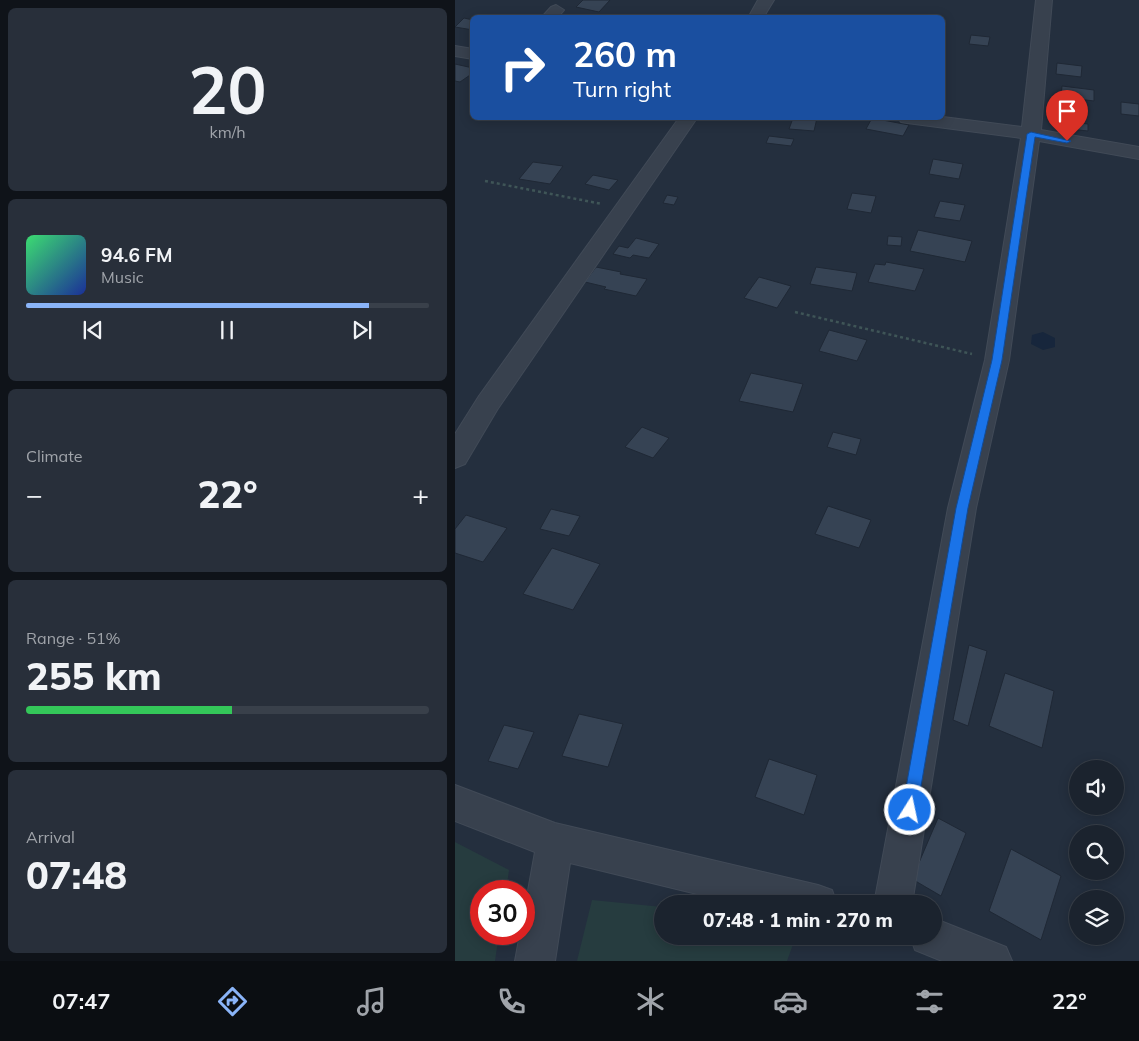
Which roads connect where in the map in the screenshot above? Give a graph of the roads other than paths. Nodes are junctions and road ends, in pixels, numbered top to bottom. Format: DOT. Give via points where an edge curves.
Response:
graph roads {
  1 [pos="767,0"];
  2 [pos="1044,0"];
  3 [pos="757,15"];
  4 [pos="455,51"];
  5 [pos="470,54"];
  6 [pos="687,120"];
  7 [pos="922,120"];
  8 [pos="1031,134"];
  9 [pos="1139,153"];
  10 [pos="455,457"];
  11 [pos="455,803"];
  12 [pos="555,841"];
  13 [pos="780,895"];
  14 [pos="895,895"];
  15 [pos="942,941"];
  16 [pos="535,961"];
  17 [pos="992,961"];
  1 -- 3 [label="street"];
  2 -- 8 [label="street"];
  4 -- 5 [label="street"];
  6 -- 10 [label="street" via="488,403"];
  7 -- 8 [label="street"];
  8 -- 9 [label="street"];
  8 -- 14 [label="street" via="997,360 962,508"];
  11 -- 12 [label="street"];
  12 -- 13 [label="street"];
  12 -- 16 [label="street"];
  15 -- 17 [label="street"];
}
